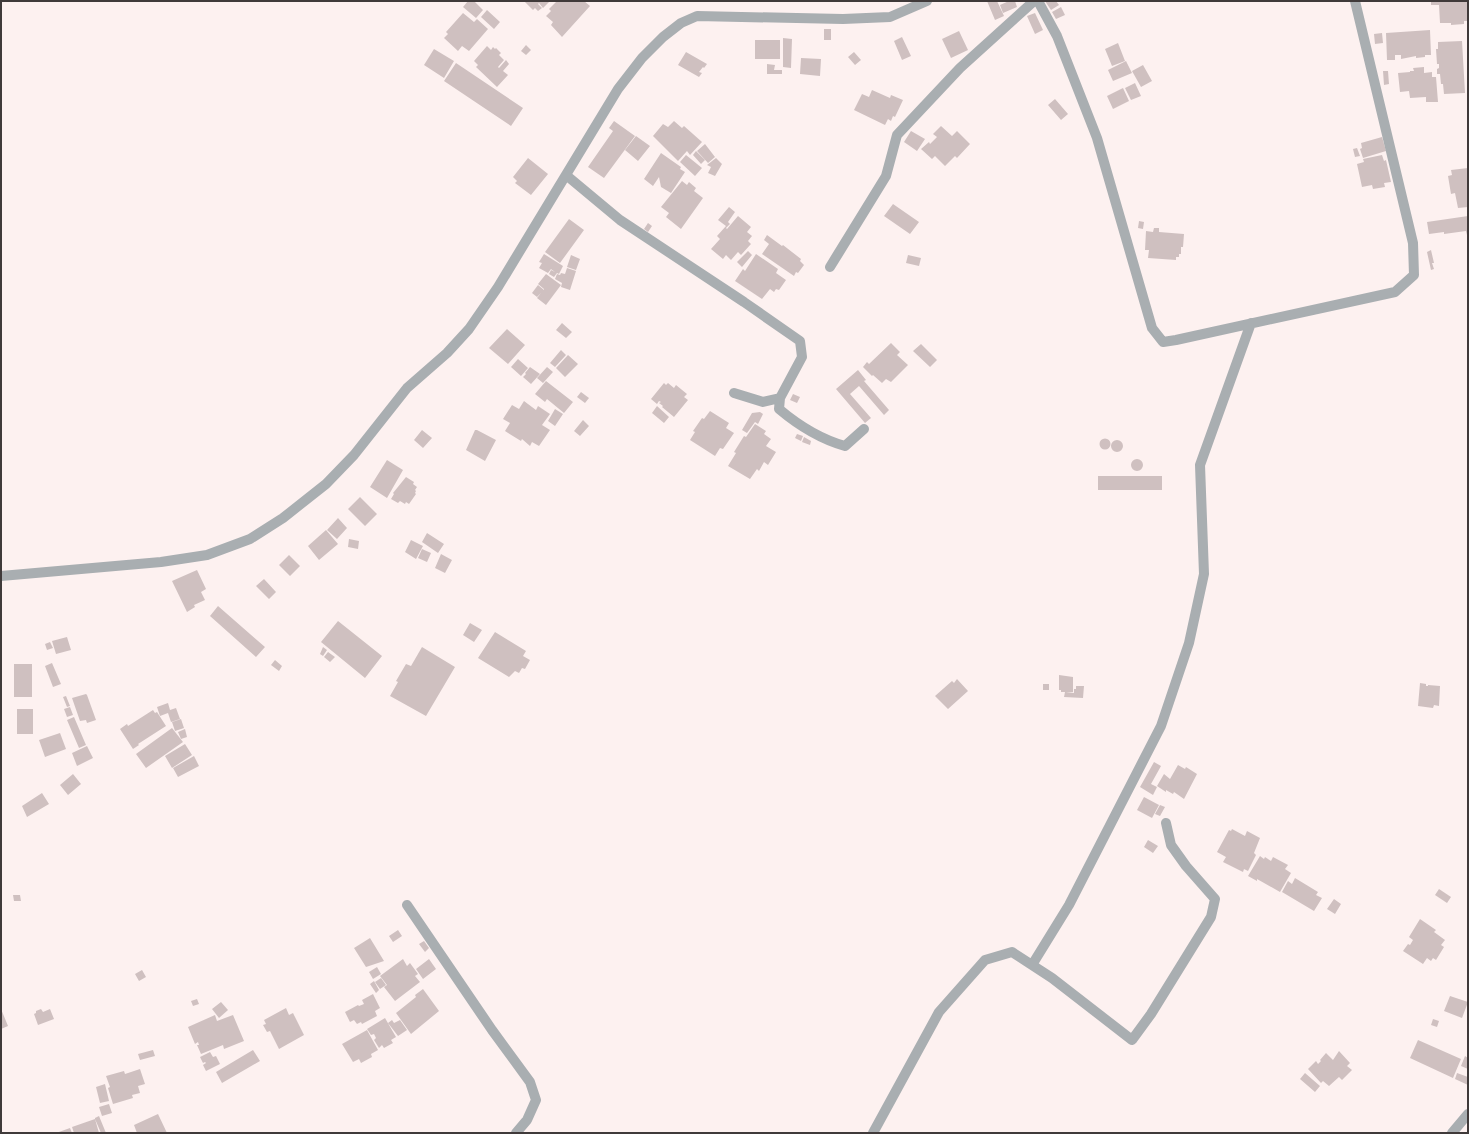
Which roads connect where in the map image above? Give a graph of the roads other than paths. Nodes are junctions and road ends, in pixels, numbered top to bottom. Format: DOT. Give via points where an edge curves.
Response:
graph roads {
  1 [pos="927,1"];
  2 [pos="1034,1"];
  3 [pos="1038,1"];
  4 [pos="1355,1"];
  5 [pos="566,175"];
  6 [pos="830,267"];
  7 [pos="1251,324"];
  8 [pos="734,393"];
  9 [pos="780,398"];
  10 [pos="864,429"];
  11 [pos="1,576"];
  12 [pos="1166,823"];
  13 [pos="407,905"];
  14 [pos="1032,965"];
  15 [pos="1468,1114"];
  16 [pos="516,1133"];
  17 [pos="873,1133"];
  18 [pos="1452,1133"];
  1 -- 5 [label="street" via="890,16 843,19 697,16 686,21 663,37 642,58 618,89"];
  2 -- 6 [label="street" via="960,68 897,135 886,176"];
  3 -- 7 [label="street" via="1057,36 1097,138 1152,328 1163,342"];
  4 -- 7 [label="street" via="1413,243 1414,275 1395,292"];
  5 -- 9 [label="street" via="620,220 800,342 802,357"];
  5 -- 11 [label="street" via="498,287 469,329 407,388 354,455 326,484 283,518 250,538 207,555 161,562"];
  7 -- 14 [label="street" via="1200,465 1204,574 1189,643 1161,726 1070,905"];
  8 -- 9 [label="street" via="763,402"];
  9 -- 10 [label="street" via="779,409 827,441 845,446"];
  12 -- 14 [label="street" via="1171,845 1215,899 1211,917 1132,1040"];
  13 -- 16 [label="street" via="530,1082 536,1100"];
  14 -- 17 [label="street" via="1012,952 985,960 939,1012"];
  15 -- 18 [label="street"];
}
